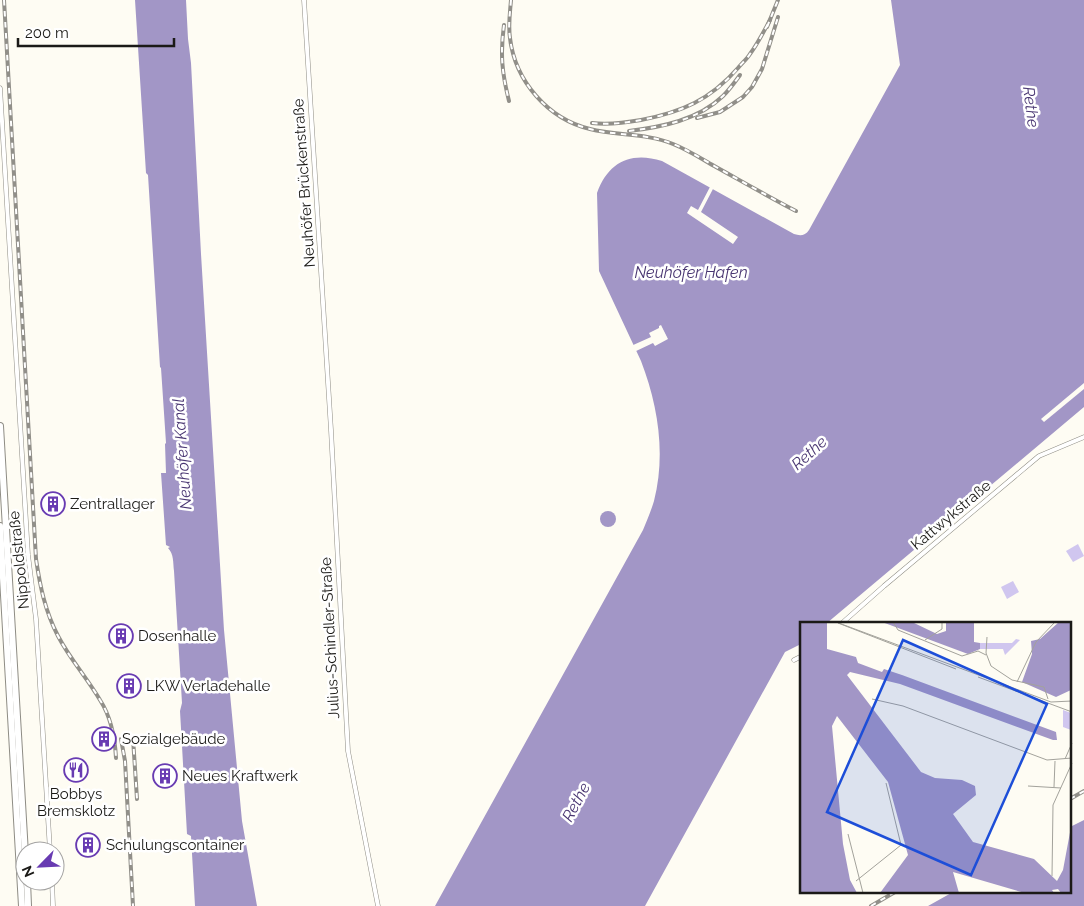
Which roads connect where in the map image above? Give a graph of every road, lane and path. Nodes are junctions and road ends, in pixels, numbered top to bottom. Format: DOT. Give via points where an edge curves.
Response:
graph roads {
  1 [pos="304,0"];
  2 [pos="0,88"];
  3 [pos="327,366"];
  4 [pos="0,426"];
  5 [pos="1084,437"];
  6 [pos="0,526"];
  7 [pos="843,622"];
  8 [pos="800,657"];
  9 [pos="794,660"];
  10 [pos="24,841"];
  11 [pos="49,841"];
  12 [pos="27,891"];
  13 [pos="52,891"];
  14 [pos="22,906"];
  15 [pos="28,906"];
  16 [pos="53,906"];
  17 [pos="378,906"];
  1 -- 3 [label="street, Neuhöfer Brückenstraße"];
  2 -- 11 [label="street, Nippoldstraße" via="27,546 36,619"];
  3 -- 17 [label="street, Julius-Schindler-Straße" via="348,752"];
  4 -- 10 [label="main road"];
  5 -- 7 [label="street, Kattwykstraße" via="1039,456"];
  6 -- 14 [label="main road"];
  8 -- 9 [label="street"];
  12 -- 15 [label="main road"];
  13 -- 16 [label="street"];
}
